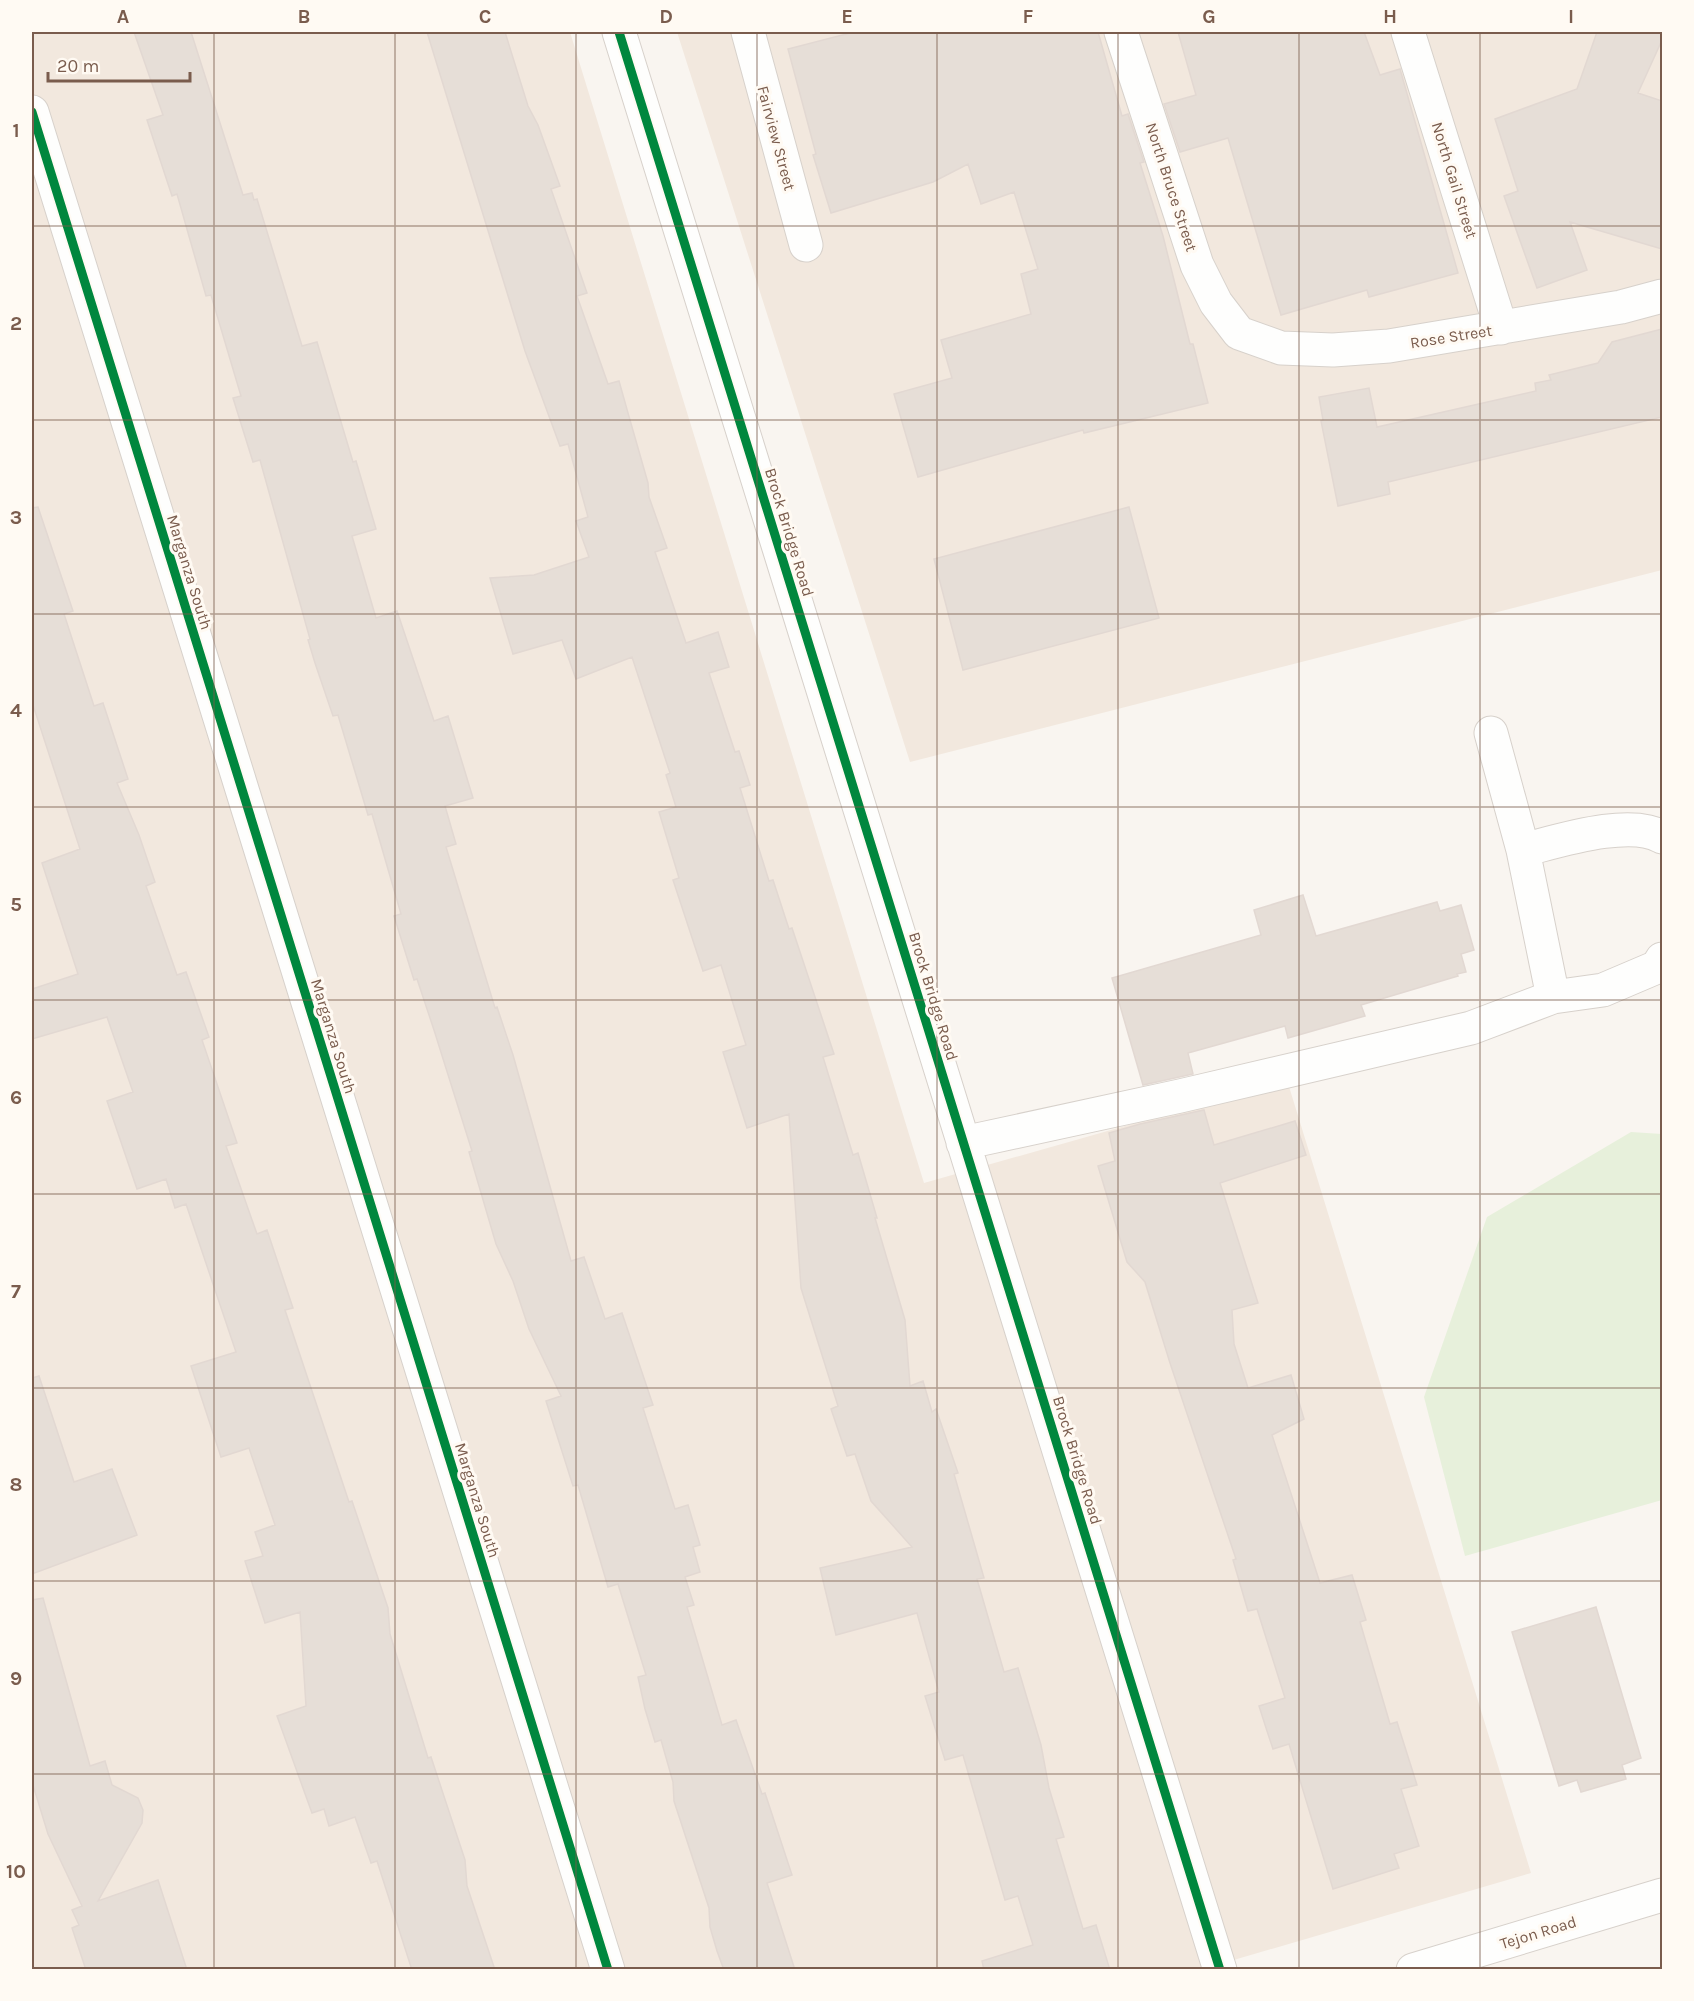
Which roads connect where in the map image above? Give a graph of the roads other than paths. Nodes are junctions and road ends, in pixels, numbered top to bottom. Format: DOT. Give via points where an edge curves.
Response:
graph roads {
  1 [pos="619,32"];
  2 [pos="748,32"];
  3 [pos="1121,32"];
  4 [pos="1408,32"];
  5 [pos="32,112"];
  6 [pos="806,245"];
  7 [pos="1662,296"];
  8 [pos="1501,328"];
  9 [pos="1239,333"];
  10 [pos="1491,733"];
  11 [pos="1662,837"];
  12 [pos="1523,850"];
  13 [pos="1662,959"];
  14 [pos="1553,997"];
  15 [pos="963,1143"];
  16 [pos="1662,1895"];
  17 [pos="608,1970"];
  18 [pos="1220,1970"];
  19 [pos="1413,1970"];
  1 -- 15 [label="street, Brock Bridge Road"];
  2 -- 6 [label="street, Fairview Street"];
  3 -- 9 [label="street, North Bruce Street" via="1197,265 1216,303"];
  4 -- 8 [label="street, North Gail Street"];
  5 -- 17 [label="street, Marganza South"];
  7 -- 8 [label="street, Rose Street"];
  8 -- 9 [label="street, Rose Street" via="1389,346 1333,350 1281,348"];
  10 -- 12 [label="street"];
  11 -- 12 [label="street" via="1628,828"];
  12 -- 14 [label="street"];
  13 -- 14 [label="street" via="1657,967 1603,990"];
  14 -- 15 [label="street" via="1471,1028"];
  15 -- 18 [label="street, Brock Bridge Road"];
  16 -- 19 [label="street, Tejon Road"];
}
